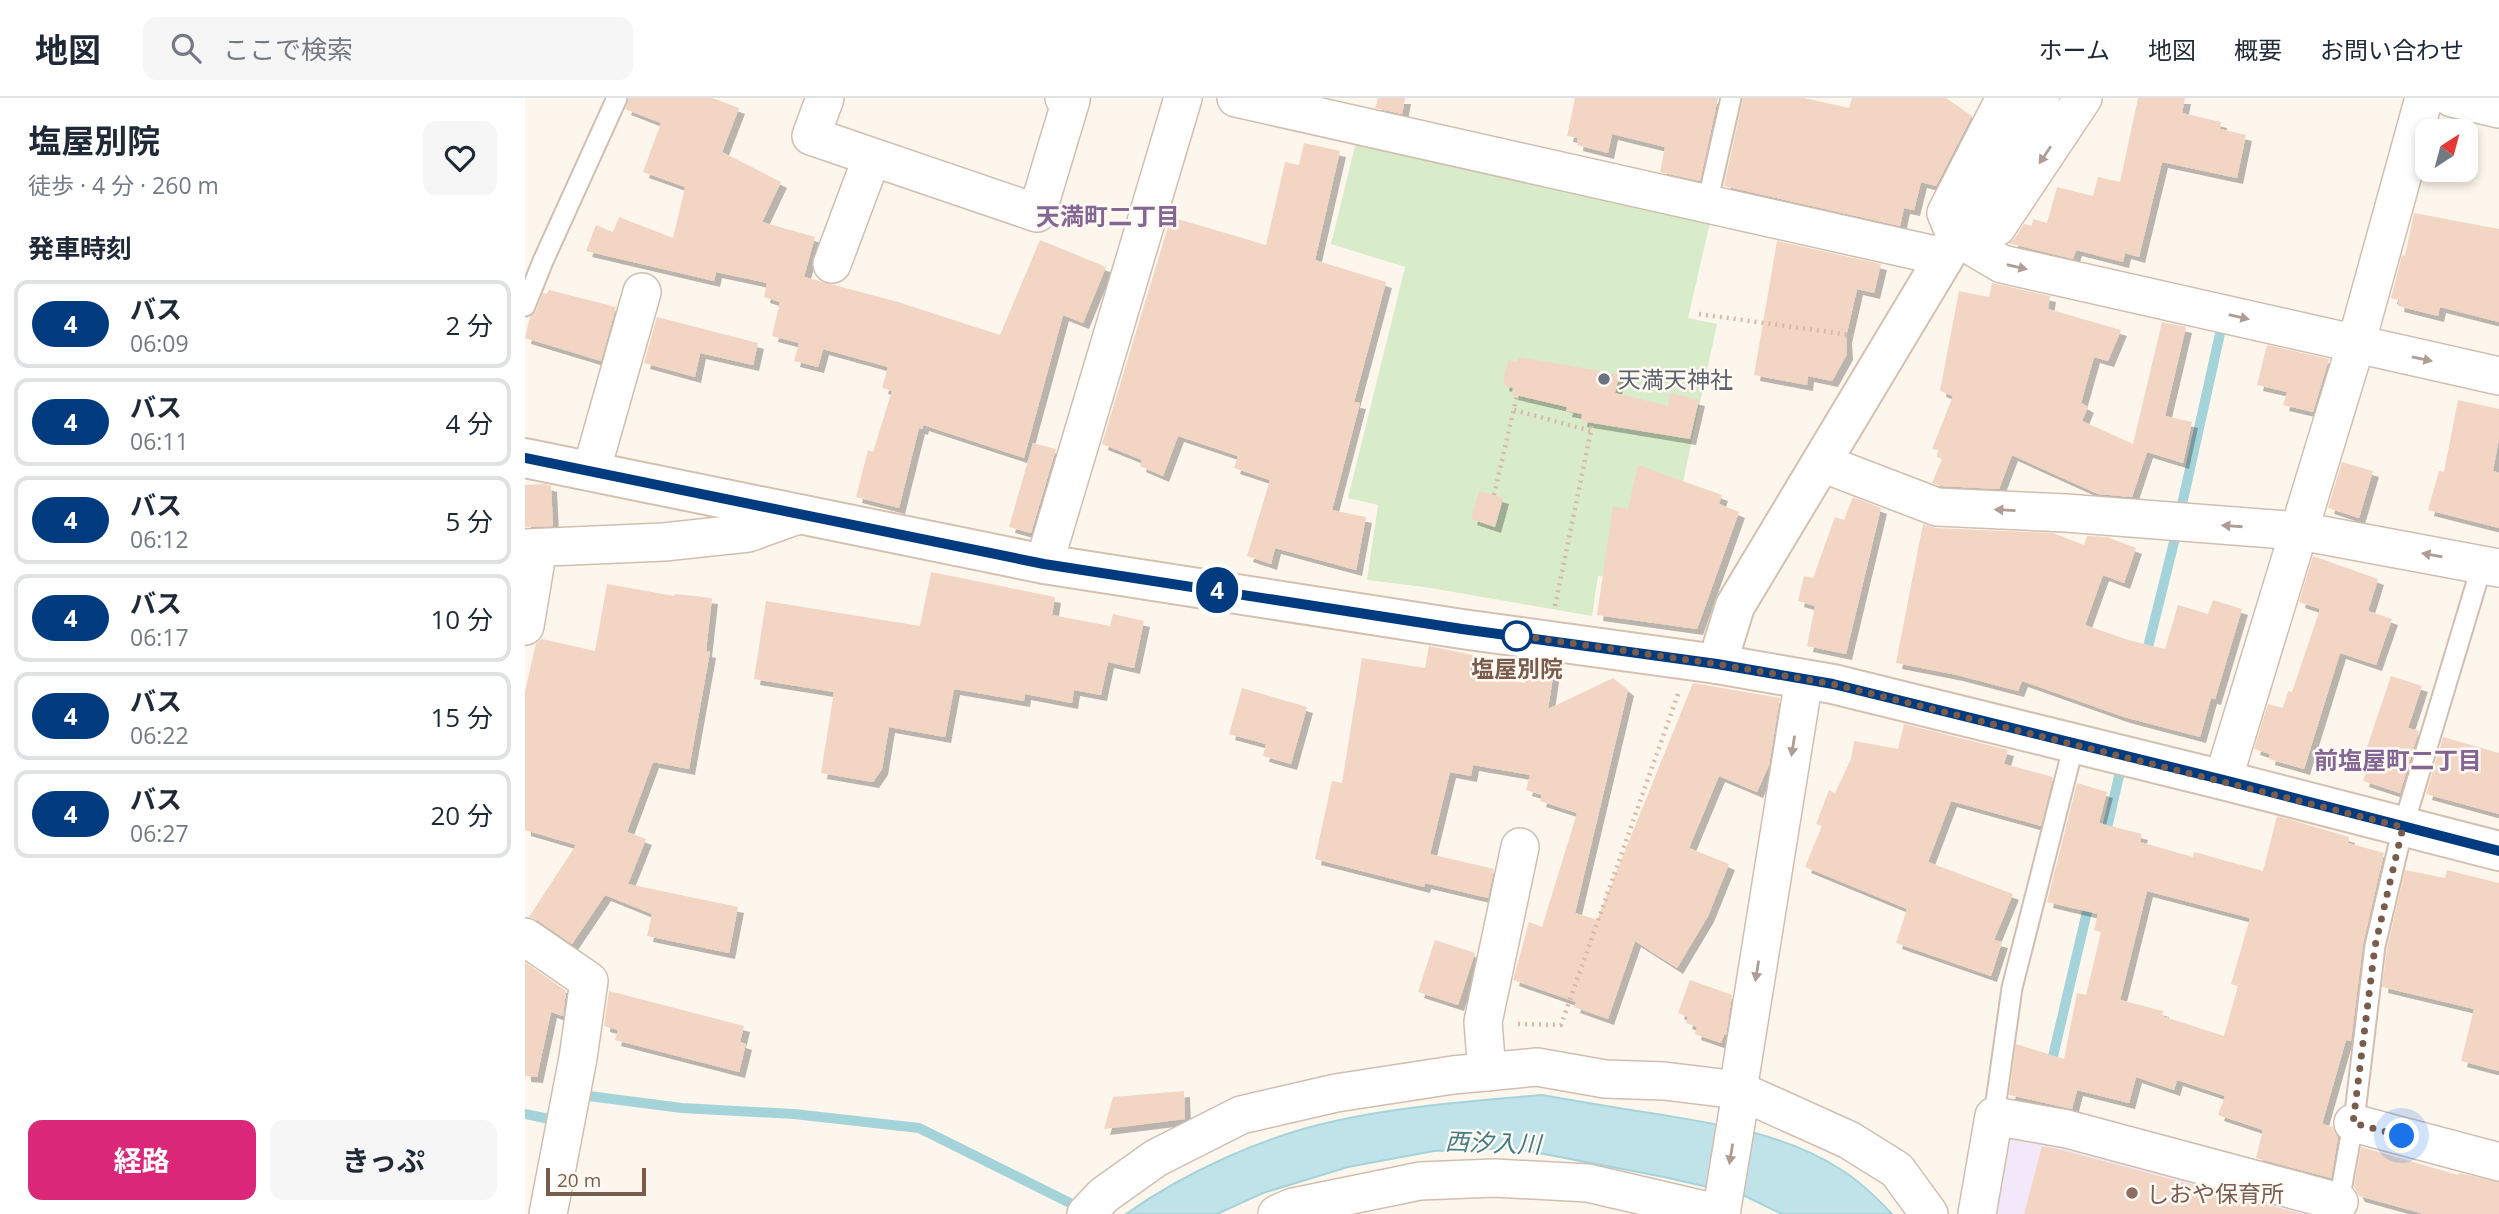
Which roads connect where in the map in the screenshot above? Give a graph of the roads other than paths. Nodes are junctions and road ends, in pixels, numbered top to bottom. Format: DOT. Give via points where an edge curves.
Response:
graph roads {
  1 [pos="617,98"];
  2 [pos="825,98"];
  3 [pos="1064,98"];
  4 [pos="1183,98"];
  5 [pos="1236,98"];
  6 [pos="1731,98"];
  7 [pos="2004,98"];
  8 [pos="2040,98"];
  9 [pos="2083,98"];
  10 [pos="2424,98"];
  11 [pos="2452,98"];
  12 [pos="2499,109"];
  13 [pos="872,157"];
  14 [pos="1707,204"];
  15 [pos="1950,247"];
  16 [pos="832,264"];
  17 [pos="642,292"];
  18 [pos="525,306"];
  19 [pos="2355,344"];
  20 [pos="2499,376"];
  21 [pos="525,458"];
  22 [pos="1822,463"];
  23 [pos="591,472"];
  24 [pos="798,514"];
  25 [pos="2300,531"];
  26 [pos="531,548"];
  27 [pos="1044,564"];
  28 [pos="2490,566"];
  29 [pos="525,626"];
  30 [pos="1704,662"];
  31 [pos="1804,679"];
  32 [pos="2074,744"];
  33 [pos="2224,780"];
  34 [pos="2403,827"];
  35 [pos="1520,847"];
  36 [pos="2499,851"];
  37 [pos="525,937"];
  38 [pos="1487,1072"];
  39 [pos="1738,1098"];
  40 [pos="1994,1116"];
  41 [pos="2353,1123"];
  42 [pos="2499,1162"];
  43 [pos="2339,1202"];
  44 [pos="1722,1211"];
  45 [pos="548,1214"];
  46 [pos="1086,1214"];
  47 [pos="1277,1214"];
  48 [pos="1929,1214"];
  49 [pos="1977,1214"];
  1 -- 18 [label="lane"];
  2 -- 13 [label="street" via="811,136"];
  3 -- 13 [label="street" via="1071,100 1037,213"];
  4 -- 27 [label="street"];
  5 -- 14 [label="street"];
  6 -- 14 [label="lane"];
  7 -- 15 [label="street" via="1946,213"];
  8 -- 15 [label="street"];
  9 -- 15 [label="street, one-way" via="1997,227"];
  10 -- 19 [label="street"];
  11 -- 12 [label="street"];
  13 -- 16 [label="street"];
  14 -- 15 [label="street"];
  15 -- 19 [label="street, one-way" via="2002,264"];
  15 -- 22 [label="street"];
  17 -- 23 [label="street"];
  19 -- 20 [label="street, one-way"];
  19 -- 25 [label="street"];
  21 -- 23 [label="street"];
  25 -- 22 [label="street, one-way" via="1937,506"];
  22 -- 30 [label="street"];
  23 -- 24 [label="street"];
  24 -- 26 [label="street" via="748,533"];
  24 -- 27 [label="street"];
  28 -- 25 [label="street, one-way"];
  25 -- 33 [label="street"];
  26 -- 29 [label="street"];
  27 -- 30 [label="street"];
  28 -- 34 [label="lane"];
  30 -- 31 [label="street"];
  31 -- 32 [label="street"];
  31 -- 39 [label="street, one-way"];
  32 -- 33 [label="street"];
  32 -- 40 [label="lane" via="2012,988"];
  33 -- 34 [label="street"];
  34 -- 36 [label="street"];
  34 -- 41 [label="lane" via="2375,946"];
  35 -- 38 [label="street" via="1483,1022"];
  37 -- 45 [label="street" via="589,981"];
  38 -- 39 [label="street" via="1538,1067 1605,1079 1664,1082"];
  38 -- 46 [label="street" via="1336,1093 1241,1115 1156,1158 1104,1195"];
  39 -- 44 [label="street, one-way"];
  39 -- 48 [label="street" via="1849,1140 1897,1170"];
  40 -- 43 [label="street" via="2067,1129"];
  40 -- 49 [label="street"];
  41 -- 42 [label="street"];
  41 -- 43 [label="lane"];
  44 -- 47 [label="street" via="1588,1183 1494,1178 1420,1181"];
}
